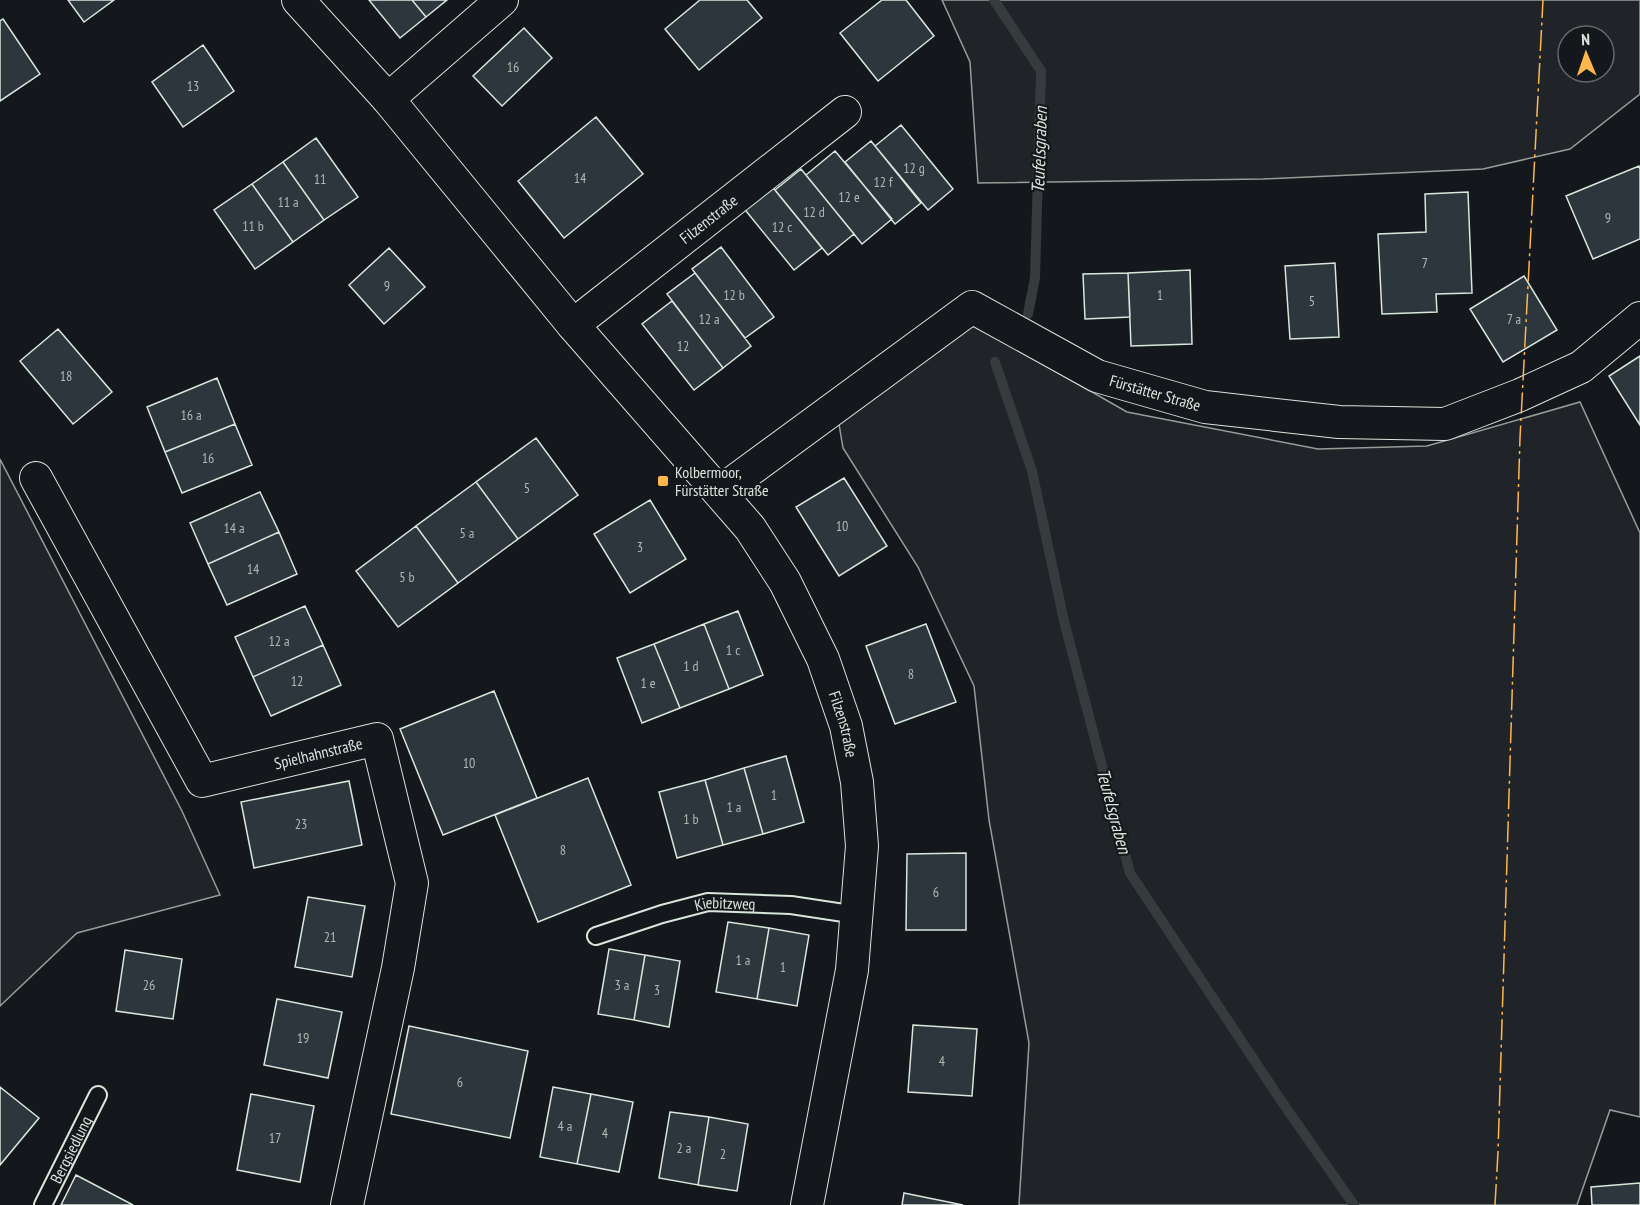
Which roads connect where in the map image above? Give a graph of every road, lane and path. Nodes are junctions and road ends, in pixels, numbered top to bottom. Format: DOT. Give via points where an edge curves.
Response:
graph roads {
  1 [pos="298,0"];
  2 [pos="502,0"];
  3 [pos="388,99"];
  4 [pos="845,112"];
  5 [pos="1640,318"];
  6 [pos="573,325"];
  7 [pos="36,478"];
  8 [pos="720,492"];
  9 [pos="857,915"];
  10 [pos="596,936"];
  11 [pos="98,1095"];
  12 [pos="352,1204"];
  13 [pos="43,1205"];
  14 [pos="807,1205"];
  1 -- 3 [label="street, Filzenstraße"];
  2 -- 3 [label="street"];
  3 -- 6 [label="street, Filzenstraße"];
  4 -- 6 [label="street, Filzenstraße"];
  5 -- 8 [label="street, Fürstätter Straße" via="1581,367 1444,424 1339,423 1205,407 1097,376 972,307"];
  6 -- 8 [label="street, Filzenstraße"];
  7 -- 12 [label="street, Spielhahnstraße" via="201,781 377,739 412,883"];
  8 -- 9 [label="street, Filzenstraße" via="750,528 785,582 823,659 846,726 857,782 862,846"];
  9 -- 10 [label="lane, Kiebitzweg" via="791,905 708,902"];
  9 -- 14 [label="street, Filzenstraße" via="852,970"];
  11 -- 13 [label="lane, Bergsiedlung"];
}
